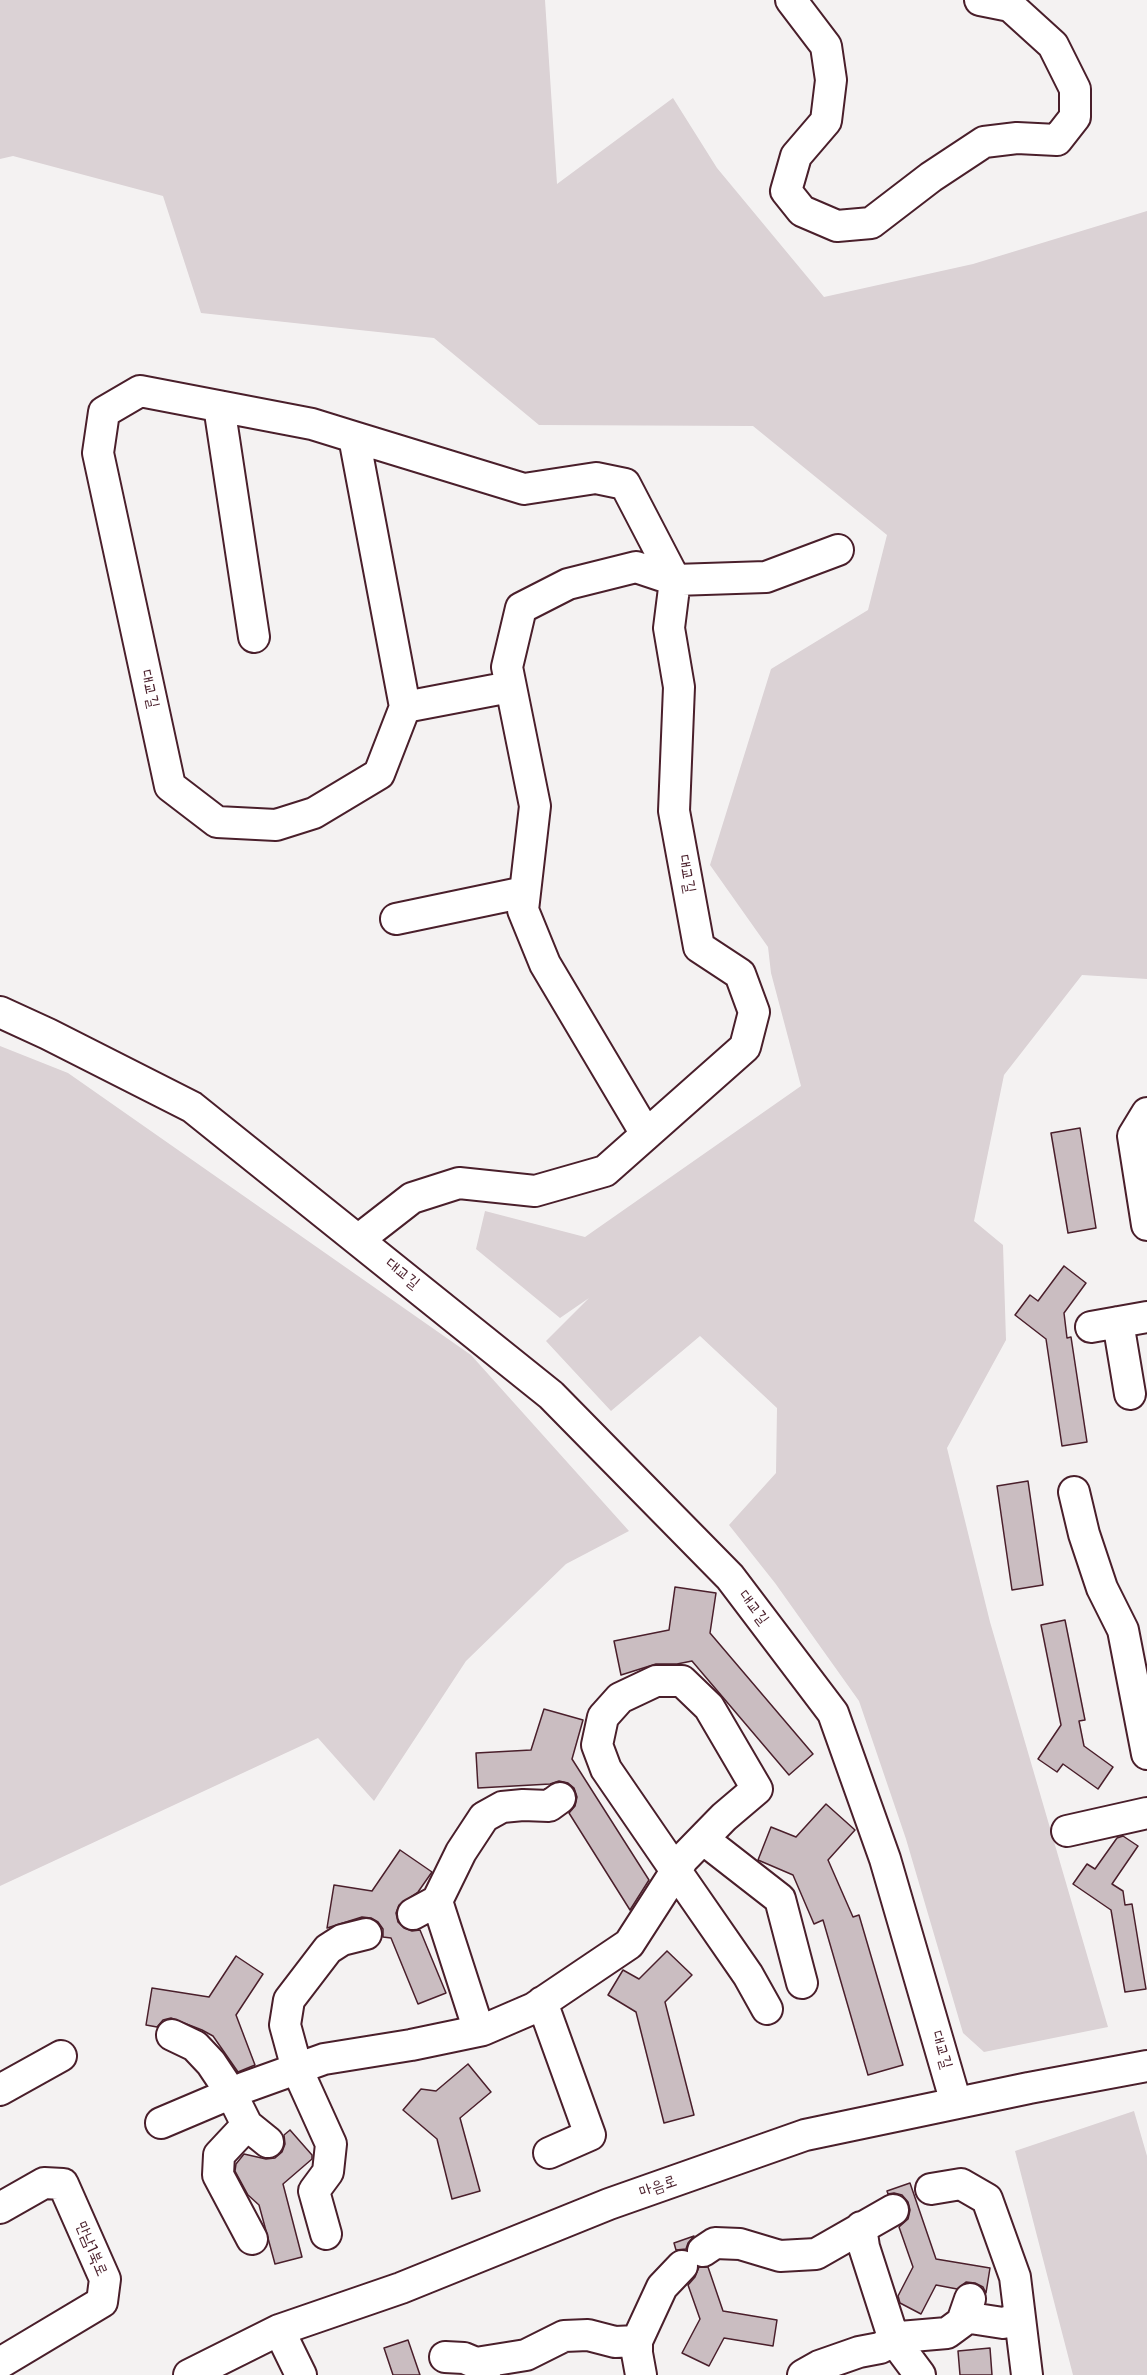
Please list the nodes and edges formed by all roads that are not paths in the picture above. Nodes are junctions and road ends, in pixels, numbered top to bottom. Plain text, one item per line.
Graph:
1 (791, 0) edge
2 (980, 0) edge
3 (219, 406) junction
4 (354, 437) junction
5 (838, 550) dead end
6 (675, 580) junction
7 (254, 637) dead end
8 (510, 687) junction
9 (405, 707) junction
10 (525, 892) junction
11 (396, 919) dead end
12 (0, 1012) edge
13 (1147, 1113) edge
14 (646, 1134) junction
15 (1147, 1225) edge
16 (358, 1239) junction
17 (1119, 1322) edge
18 (1130, 1394) dead end
19 (1074, 1492) dead end
20 (1147, 1754) edge
21 (560, 1798) dead end
22 (1147, 1813) edge
23 (1067, 1831) dead end
24 (703, 1839) junction
25 (676, 1870) junction
26 (366, 1934) dead end
27 (802, 1983) dead end
28 (543, 2002) junction
29 (767, 2009) dead end
30 (479, 2031) junction
31 (172, 2035) dead end
32 (61, 2056) dead end
33 (1147, 2067) edge
34 (297, 2068) junction
35 (0, 2090) edge
36 (231, 2093) junction
37 (956, 2103) junction
38 (161, 2123) dead end
39 (549, 2153) dead end
40 (932, 2189) dead end
41 (0, 2208) edge
42 (893, 2210) dead end
43 (861, 2227) junction
44 (326, 2234) dead end
45 (252, 2239) dead end
46 (1019, 2318) junction
47 (279, 2330) junction
48 (894, 2340) junction
49 (637, 2341) junction
50 (445, 2357) dead end
51 (0, 2363) edge
52 (481, 2369) edge
53 (189, 2375) edge
54 (301, 2375) edge
55 (641, 2375) edge
56 (803, 2375) edge
57 (920, 2375) edge
58 (1028, 2375) edge

1 - 2 street
3 - 4 street, 대교길
3 - 7 street
3 - 9 street, 대교길
4 - 6 street, 대교길
4 - 9 street
5 - 6 street
6 - 8 street
6 - 14 street, 대교길
8 - 9 street
8 - 10 street
10 - 11 street
10 - 14 street
12 - 16 street, 대교길
13 - 15 street
14 - 16 street, 대교길
16 - 37 street, 대교길
17 - 18 street
19 - 20 street
21 - 30 street
22 - 23 street
24 - 25 street
24 - 25 street
24 - 27 street
25 - 28 street
25 - 29 street
26 - 34 street
28 - 30 street
28 - 39 street
30 - 34 street
31 - 36 street
32 - 35 street
33 - 37 street, 마음로
34 - 36 street
34 - 44 street
36 - 38 street
36 - 45 street
37 - 47 street, 마음로
40 - 46 street
41 - 51 street, 만남1북로
42 - 43 street
43 - 48 street
43 - 49 street
46 - 48 street
46 - 58 street
47 - 53 street, 마음로
47 - 54 street
48 - 56 street
48 - 57 street
49 - 52 street
49 - 55 street
50 - 52 street

